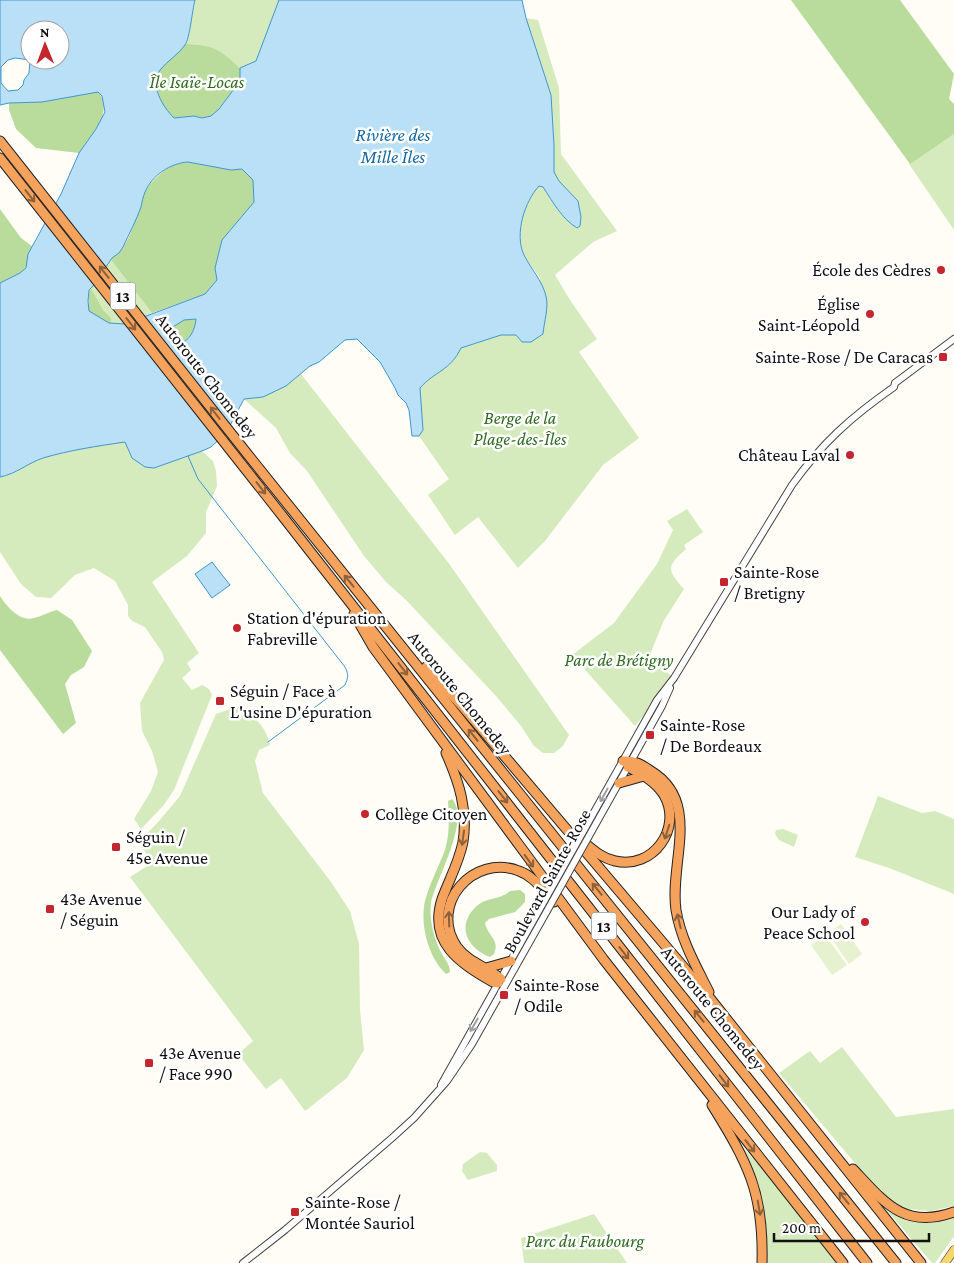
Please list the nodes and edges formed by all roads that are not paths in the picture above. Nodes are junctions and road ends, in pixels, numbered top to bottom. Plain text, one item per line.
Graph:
1 (0, 141) edge
2 (0, 158) edge
3 (954, 339) edge
4 (340, 589) junction
5 (380, 619) junction
6 (438, 737) junction
7 (628, 762) junction
8 (644, 776) junction
9 (619, 783) junction
10 (561, 823) junction
11 (577, 925) junction
12 (510, 961) junction
13 (486, 968) junction
14 (502, 982) junction
15 (717, 1008) junction
16 (688, 1067) junction
17 (810, 1123) junction
18 (954, 1212) edge
19 (954, 1250) edge
20 (243, 1263) edge
21 (762, 1263) edge
22 (843, 1263) edge
23 (867, 1263) edge
24 (896, 1263) edge
25 (921, 1263) edge
26 (945, 1263) edge

5 -> 1 highway, Autoroute Chomedey / 13
2 -> 4 highway, Autoroute Chomedey / 13
3 - 7 street, Boulevard Sainte-Rose
4 - 6 highway
4 -> 23 highway, Autoroute Chomedey / 13
5 - 10 highway
24 -> 5 highway, Autoroute Chomedey / 13
6 -> 11 highway
6 -> 14 highway
7 - 8 highway
7 - 9 street, Boulevard Sainte-Rose
7 -> 12 street, Boulevard Sainte-Rose, bridge
15 -> 7 highway
8 - 9 highway
8 -> 10 highway
9 - 14 street, Boulevard Sainte-Rose, bridge
10 - 15 highway
13 -> 11 highway
11 - 16 highway
12 - 13 highway
12 - 14 street, Boulevard Sainte-Rose
13 - 14 highway
14 - 20 street, Boulevard Sainte-Rose
15 - 17 highway
16 -> 21 highway
16 -> 22 highway
17 - 18 highway
17 - 25 highway
19 - 26 main road

